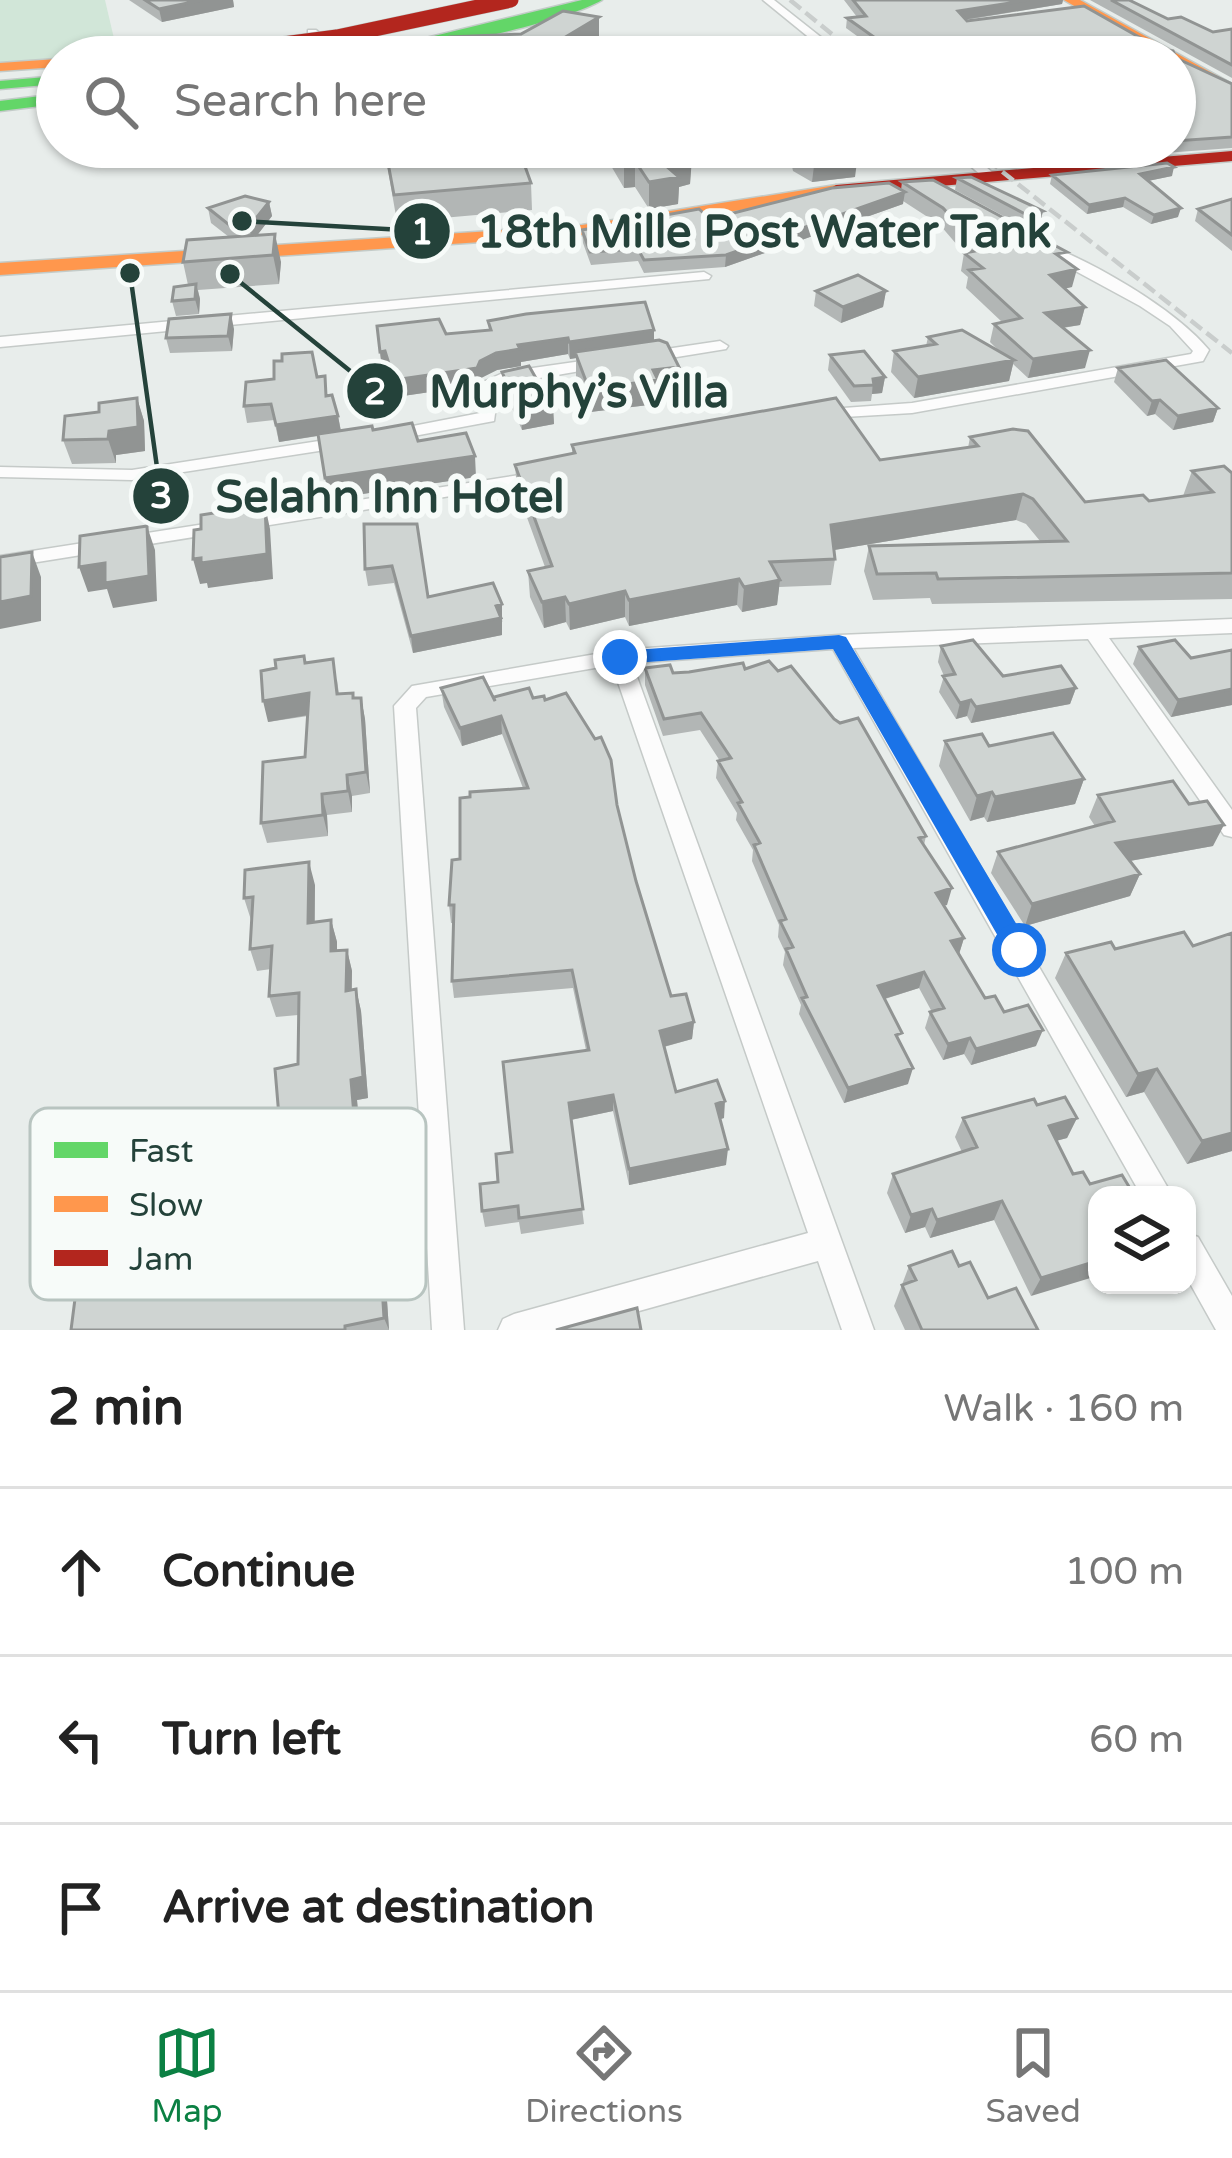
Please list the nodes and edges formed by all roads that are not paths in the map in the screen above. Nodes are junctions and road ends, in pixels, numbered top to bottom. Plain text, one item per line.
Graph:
1 (471, 0) edge
2 (512, 0) edge
3 (542, 0) edge
4 (596, 0) edge
5 (768, 0) edge
6 (1075, 6) edge
7 (312, 32) junction
8 (286, 36) edge
9 (317, 36) edge
10 (346, 36) edge
11 (384, 36) edge
12 (455, 36) edge
13 (813, 36) edge
14 (1131, 36) edge
15 (0, 67) edge
16 (36, 70) edge
17 (1196, 71) edge
18 (36, 81) edge
19 (1232, 90) edge
20 (2, 96) edge
21 (36, 98) edge
22 (1232, 155) edge
23 (1196, 158) edge
24 (980, 168) edge
25 (1097, 168) edge
26 (993, 178) junction
27 (923, 182) junction
28 (962, 203) edge
29 (1021, 235) edge
30 (0, 268) edge
31 (704, 276) dead end
32 (0, 342) edge
33 (720, 346) dead end
34 (634, 358) edge
35 (612, 362) edge
36 (806, 417) edge
37 (550, 459) edge
38 (0, 472) edge
39 (0, 562) edge
40 (1232, 626) edge
41 (1093, 630) junction
42 (839, 642) junction
43 (620, 657) junction
44 (1232, 828) edge
45 (1152, 1186) edge
46 (827, 1243) junction
47 (1196, 1264) edge
48 (1232, 1328) edge
49 (448, 1330) edge
50 (514, 1330) edge
51 (858, 1330) edge

1 - 7 main road
2 - 10 main road, bridge
3 - 11 main road, bridge
4 - 12 main road
5 - 13 street
6 - 14 main road
7 - 8 main road
7 - 9 street
15 - 16 main road
17 - 19 main road
18 - 20 main road
20 - 21 main road
22 - 23 main road
24 - 26 street
25 - 26 main road
26 - 27 main road
27 - 28 street
27 - 30 main road
29 - 36 street
31 - 32 street
33 - 34 street
35 - 38 street
37 - 39 street
40 - 41 street
41 - 42 street
41 - 44 street
42 - 43 street
42 - 45 street
43 - 46 street
43 - 49 street
46 - 50 street
46 - 51 street
47 - 48 street

